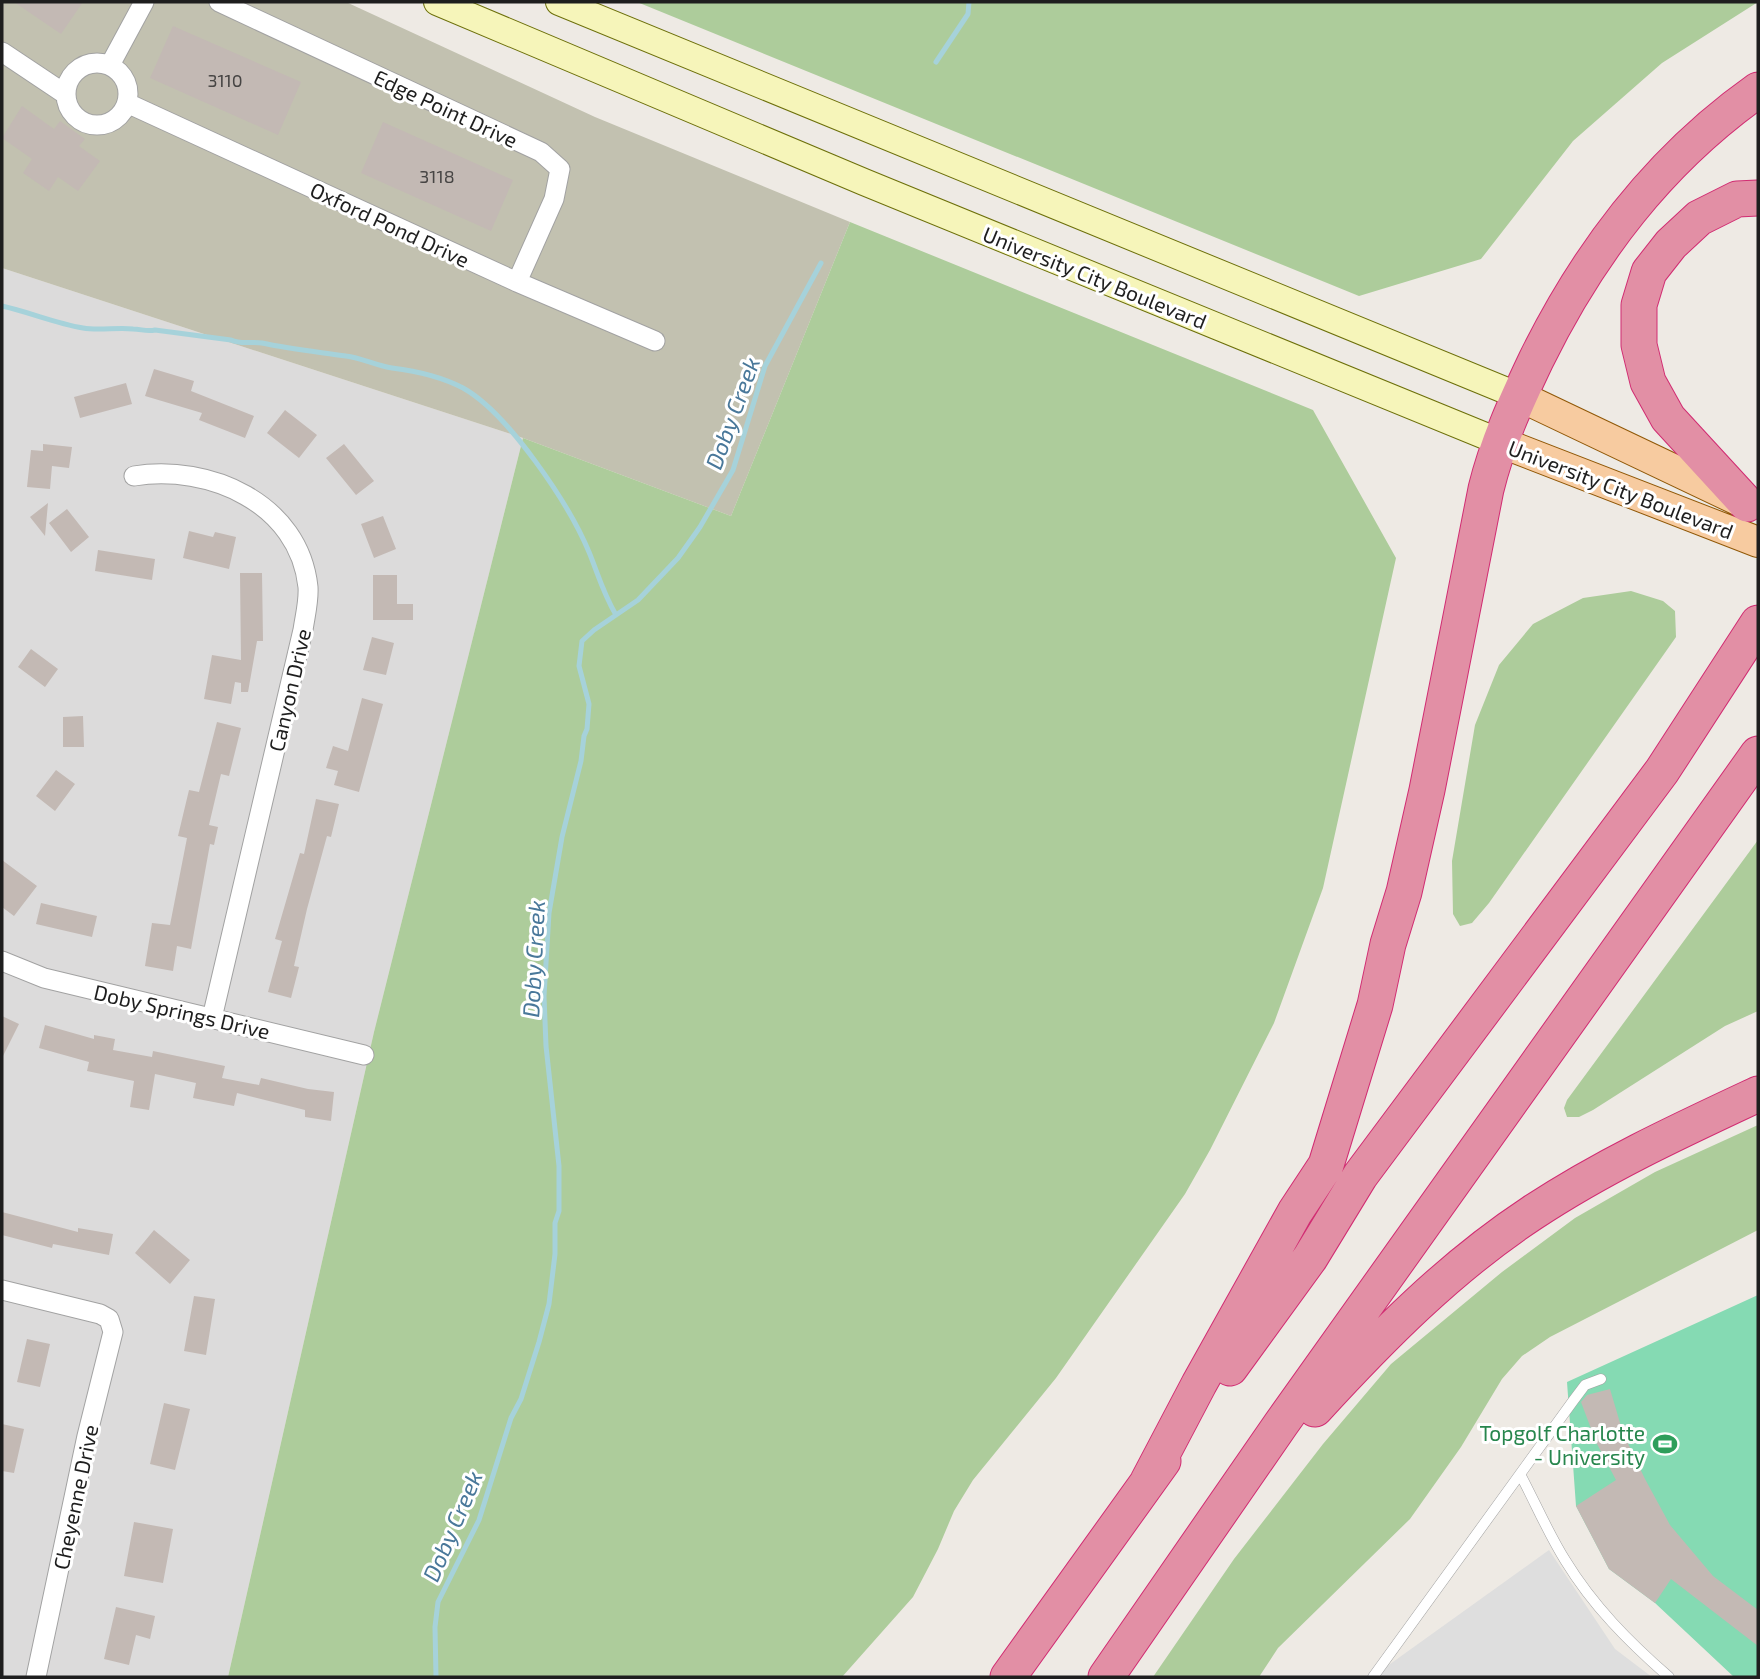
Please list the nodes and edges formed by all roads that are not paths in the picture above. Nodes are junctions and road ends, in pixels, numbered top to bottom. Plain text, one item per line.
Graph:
1 (144, 2) edge
2 (219, 2) edge
3 (437, 2) edge
4 (559, 2) edge
5 (2, 52) edge
6 (110, 65) junction
7 (1758, 90) edge
8 (65, 94) junction
9 (127, 103) junction
10 (1758, 198) edge
11 (517, 282) junction
12 (655, 341) dead end
13 (1519, 396) junction
14 (1500, 442) junction
15 (134, 476) dead end
16 (1753, 523) edge
17 (1758, 623) edge
18 (1758, 754) edge
19 (2, 961) edge
20 (212, 1018) junction
21 (364, 1055) dead end
22 (1758, 1094) edge
23 (2, 1290) edge
24 (1601, 1379) dead end
25 (1520, 1474) junction
26 (1148, 1481) junction
27 (1220, 1512) junction
28 (36, 1677) edge
29 (1008, 1677) edge
30 (1106, 1677) edge
31 (1373, 1677) edge
32 (1669, 1677) edge

1 - 6 street
2 - 11 street, Edge Point Drive
3 - 14 main road, University City Boulevard
4 - 13 main road, University City Boulevard
5 - 8 street
6 - 8 street
6 - 9 street
7 - 13 highway
8 - 9 street
9 - 11 street, Oxford Pond Drive
10 - 16 highway
11 - 12 street, Oxford Pond Drive
13 - 14 highway
13 - 16 main road, University City Boulevard
14 - 16 main road, University City Boulevard
14 - 26 highway
15 - 20 street, Canyon Drive
17 - 26 highway
18 - 27 highway
19 - 20 street, Doby Springs Drive
20 - 21 street, Doby Springs Drive
22 - 27 highway
23 - 28 street, Cheyenne Drive
24 - 25 lane
25 - 31 lane
25 - 32 lane
26 - 29 highway
27 - 30 highway

